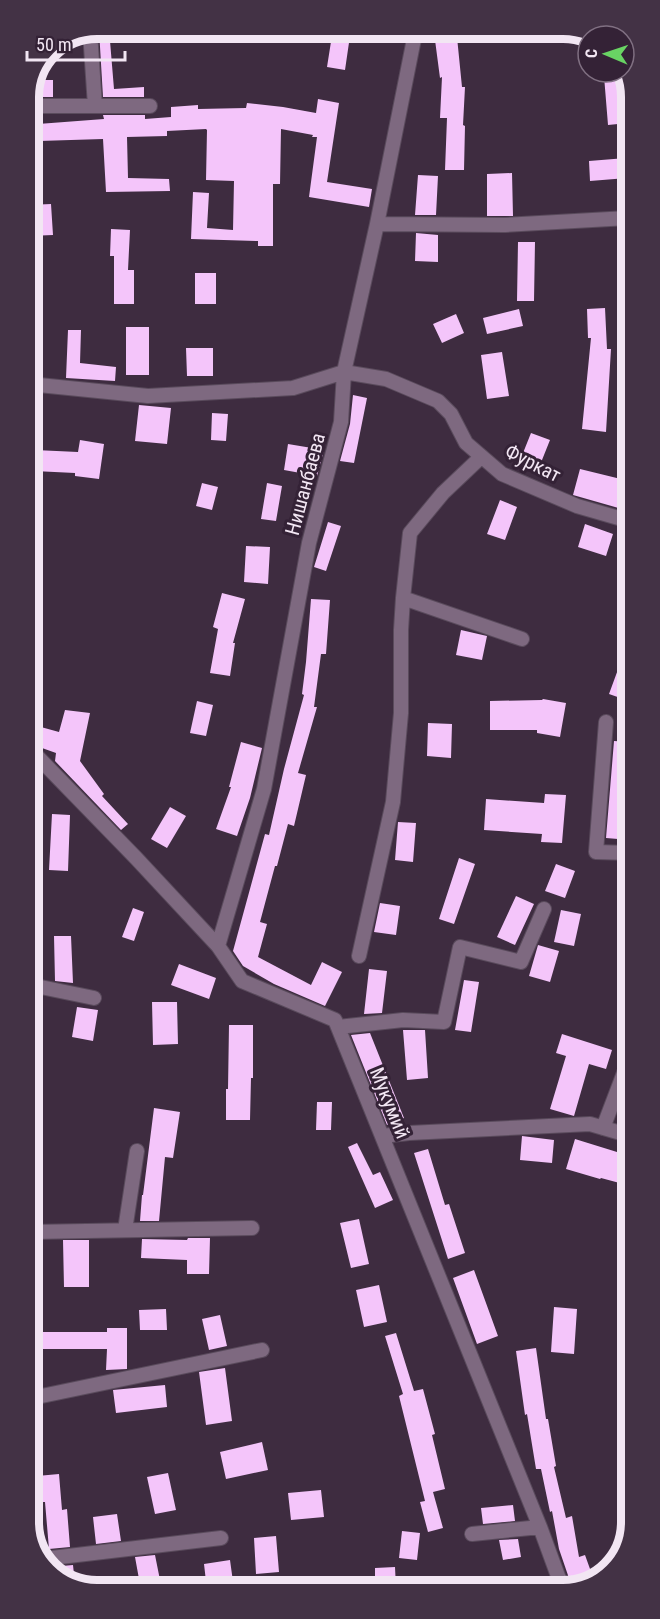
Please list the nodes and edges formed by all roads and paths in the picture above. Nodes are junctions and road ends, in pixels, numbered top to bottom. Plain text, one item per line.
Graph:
1 (90, 39) edge
2 (414, 39) edge
3 (39, 106) edge
4 (95, 106) junction
5 (150, 106) dead end
6 (621, 218) edge
7 (377, 225) junction
8 (344, 372) junction
9 (39, 385) edge
10 (481, 457) junction
11 (621, 519) edge
12 (403, 597) junction
13 (522, 639) dead end
14 (606, 722) dead end
15 (39, 757) edge
16 (621, 853) edge
17 (544, 909) dead end
18 (218, 946) junction
19 (359, 956) dead end
20 (39, 987) edge
21 (94, 998) dead end
22 (338, 1027) junction
23 (621, 1081) edge
24 (603, 1128) junction
25 (621, 1133) edge
26 (382, 1136) junction
27 (137, 1151) dead end
28 (252, 1228) dead end
29 (125, 1230) junction
30 (39, 1232) edge
31 (262, 1350) dead end
32 (39, 1397) edge
33 (540, 1527) junction
34 (472, 1534) dead end
35 (221, 1538) dead end
36 (52, 1558) edge
37 (559, 1580) edge

1 - 4 street
2 - 7 street, Нишанбаева
3 - 4 street
4 - 5 street
6 - 7 street
7 - 8 street, Нишанбаева
8 - 9 street
8 - 10 street, Фуркат
8 - 18 street, Нишанбаева
10 - 11 street, Фуркат
10 - 12 street
12 - 13 street
12 - 19 street
14 - 16 street
15 - 18 street
17 - 22 street
18 - 22 street
20 - 21 street
22 - 26 street, Мукумий
23 - 24 street
24 - 25 street
24 - 26 street
26 - 33 street, Мукумий
27 - 29 street
28 - 29 street
29 - 30 street
31 - 32 street
33 - 34 street
33 - 37 street, Мукумий
35 - 36 street

